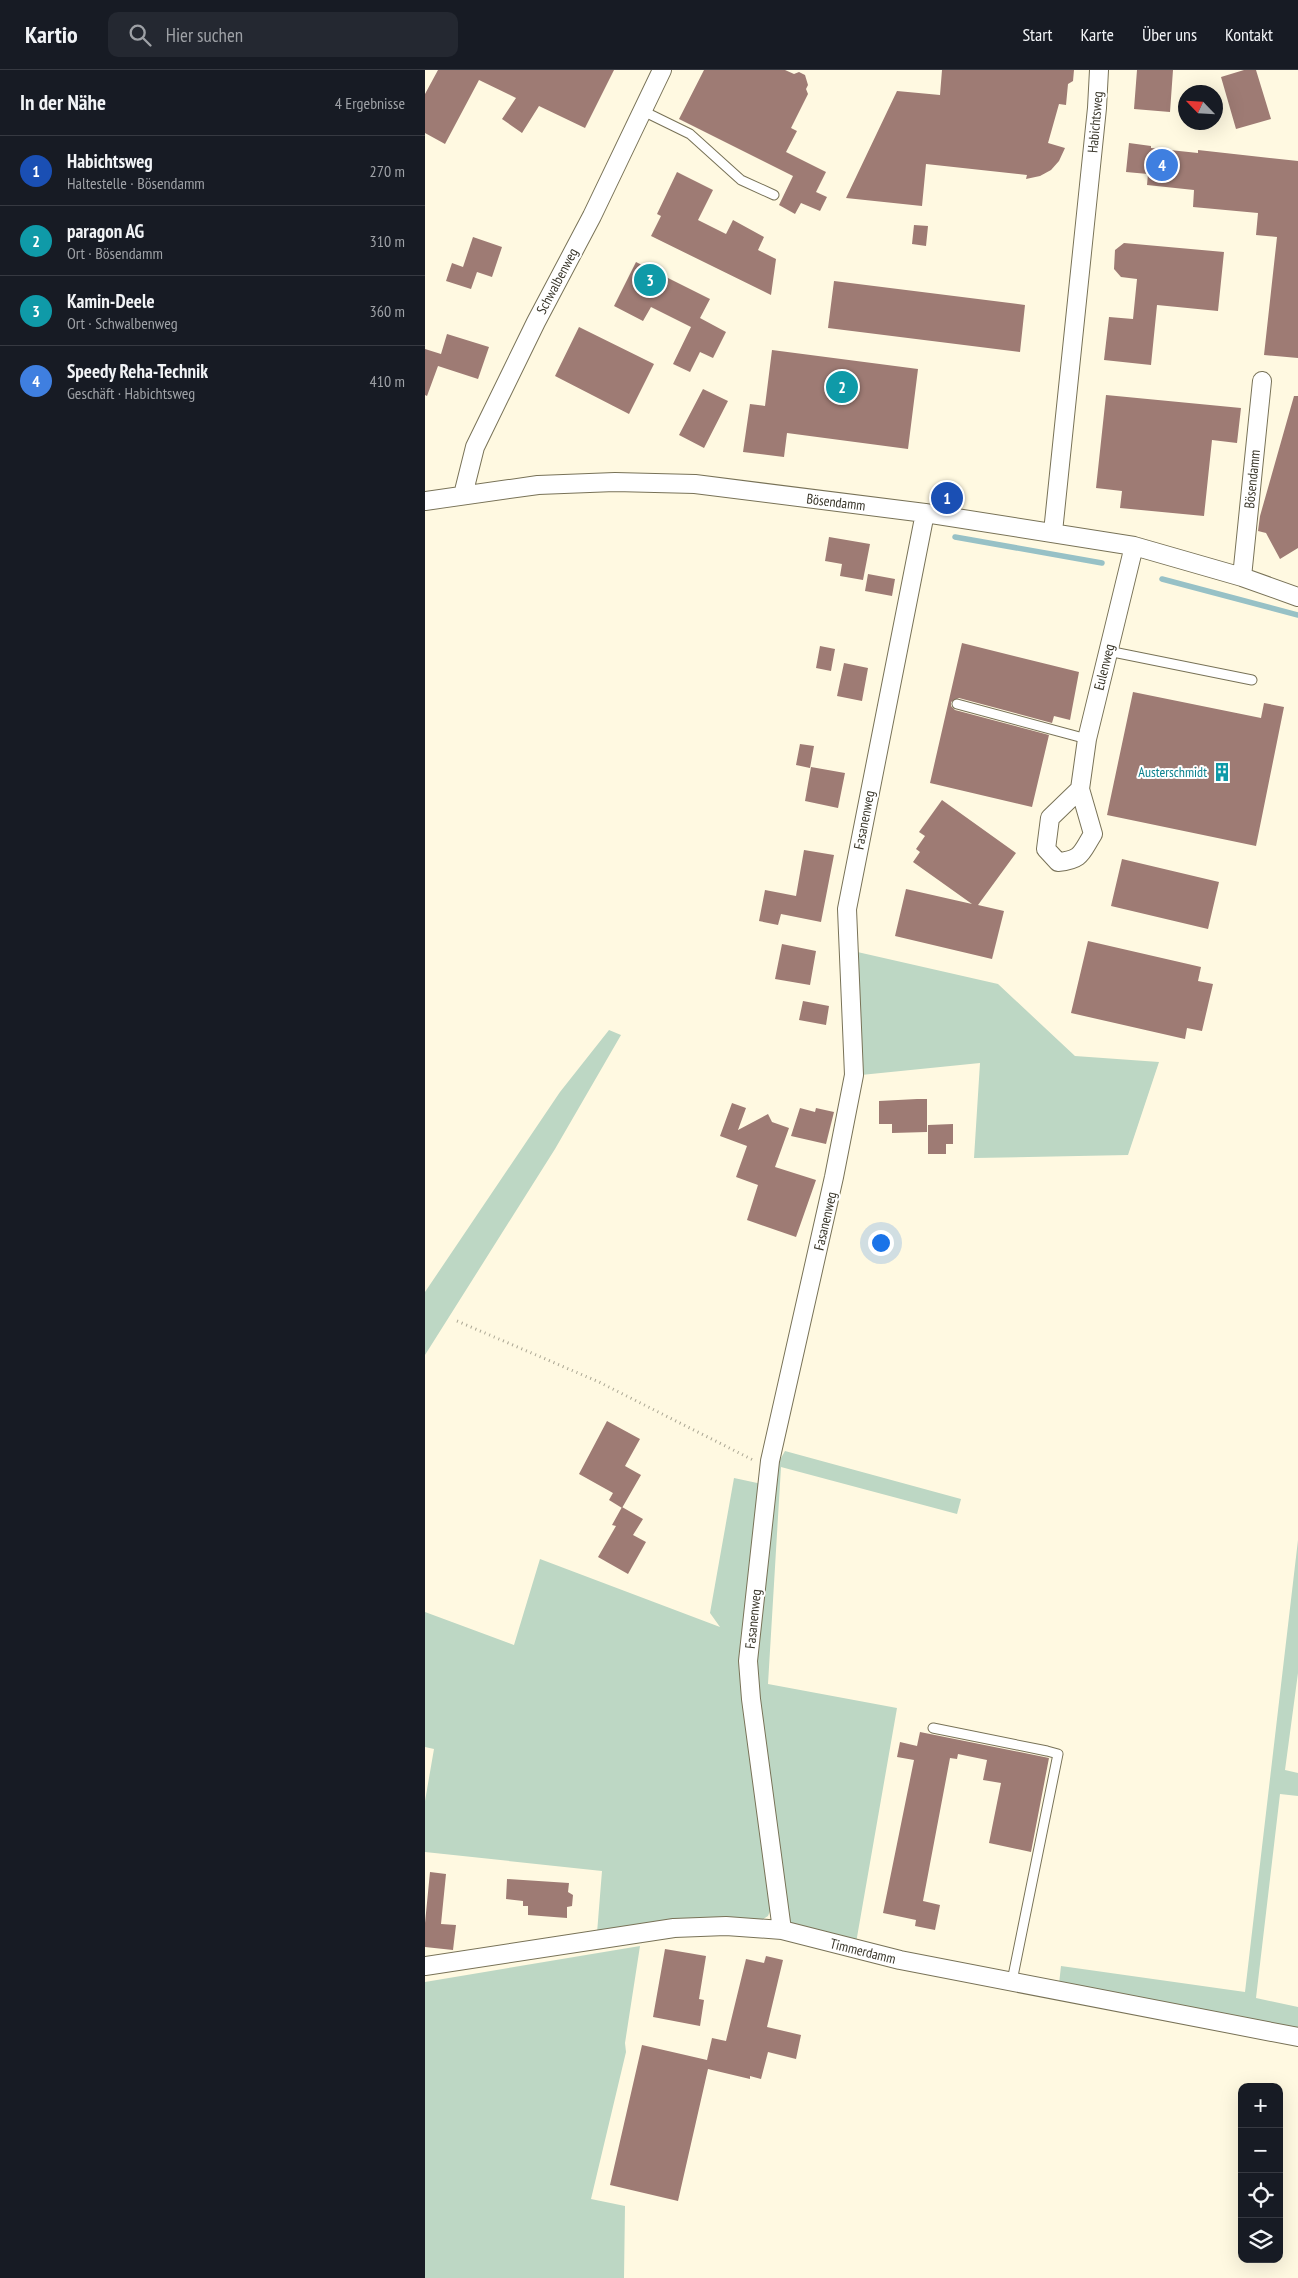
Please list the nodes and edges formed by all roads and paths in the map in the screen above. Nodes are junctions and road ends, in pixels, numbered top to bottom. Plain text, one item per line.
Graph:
1 (662, 70) edge
2 (1099, 70) edge
3 (643, 111) junction
4 (774, 195) dead end
5 (1262, 382) dead end
6 (463, 495) junction
7 (425, 501) edge
8 (925, 513) junction
9 (1053, 532) junction
10 (1134, 546) junction
11 (1242, 578) junction
12 (1298, 598) edge
13 (1108, 650) junction
14 (1252, 680) dead end
15 (957, 704) dead end
16 (1087, 739) junction
17 (1079, 789) dead end
18 (457, 1321) dead end
19 (770, 1466) junction
20 (933, 1728) dead end
21 (782, 1930) junction
22 (425, 1966) edge
23 (1012, 1982) junction
24 (1298, 2037) edge

1 - 3 street, Schwalbenweg
2 - 9 street, Habichtsweg
3 - 4 lane
3 - 6 street, Schwalbenweg
5 - 11 street, Bösendamm
6 - 7 street, Bösendamm
6 - 8 street, Bösendamm
8 - 9 street, Bösendamm
8 - 19 street, Fasanenweg
9 - 10 street, Bösendamm
10 - 11 street, Bösendamm
10 - 13 street, Eulenweg
11 - 12 street, Bösendamm
13 - 14 lane
13 - 16 street, Eulenweg
15 - 16 lane
16 - 17 street, Eulenweg
18 - 19 path
19 - 21 street, Fasanenweg
20 - 23 lane
21 - 22 street, Timmerdamm
21 - 23 street, Timmerdamm
23 - 24 street, Timmerdamm

